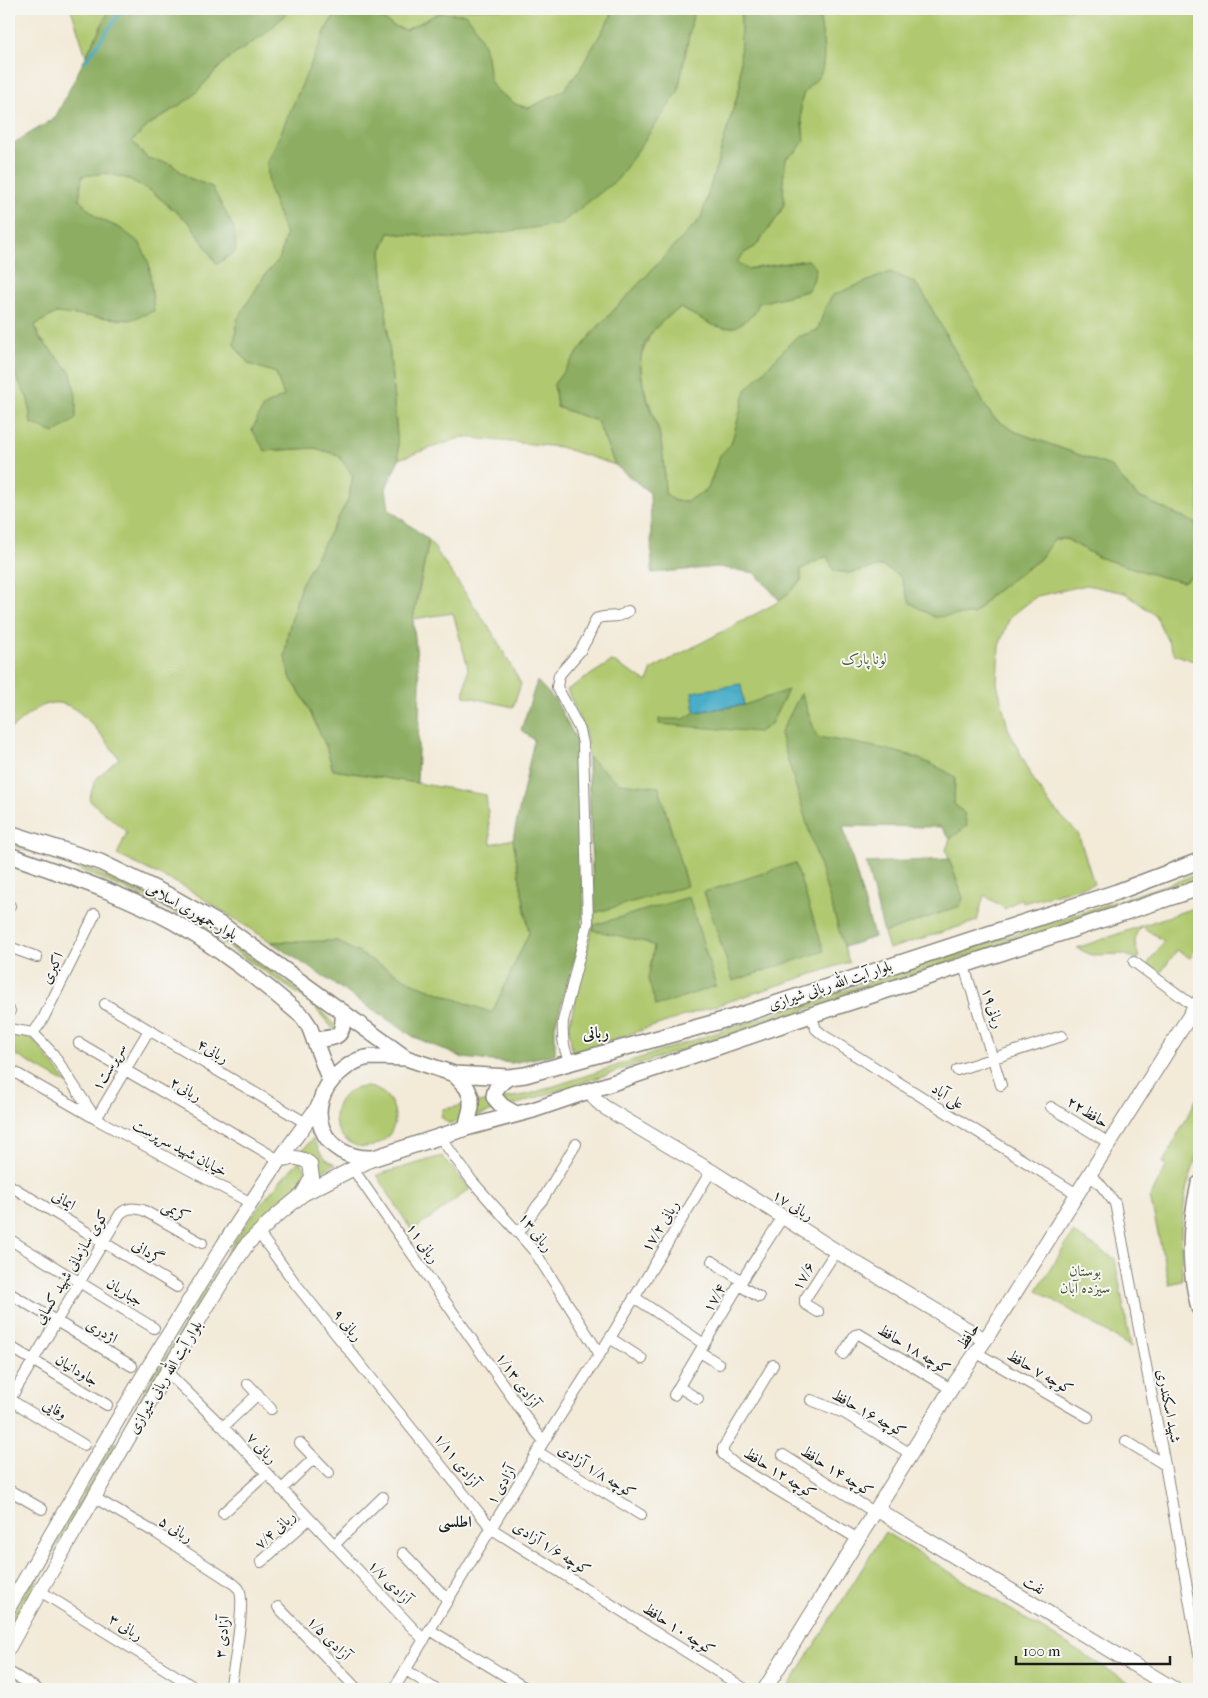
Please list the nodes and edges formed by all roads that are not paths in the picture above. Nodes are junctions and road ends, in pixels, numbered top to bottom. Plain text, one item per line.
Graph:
1 (628, 611) dead end
2 (9, 833) edge
3 (9, 855) edge
4 (1199, 861) edge
5 (1199, 888) edge
6 (95, 914) dead end
7 (9, 947) edge
8 (37, 957) dead end
9 (1134, 962) dead end
10 (964, 966) junction
11 (105, 1004) dead end
12 (1197, 1004) edge
13 (342, 1012) junction
14 (811, 1016) junction
15 (9, 1029) edge
16 (149, 1030) junction
17 (33, 1033) junction
18 (1062, 1036) dead end
19 (314, 1040) junction
20 (79, 1043) dead end
21 (406, 1058) junction
22 (993, 1058) junction
23 (571, 1063) junction
24 (9, 1069) edge
25 (124, 1070) junction
26 (957, 1070) dead end
27 (454, 1074) junction
28 (509, 1077) junction
29 (330, 1081) junction
30 (1001, 1085) dead end
31 (590, 1091) junction
32 (319, 1105) junction
33 (1050, 1107) dead end
34 (516, 1114) junction
35 (96, 1119) junction
36 (306, 1123) junction
37 (466, 1128) junction
38 (440, 1136) junction
39 (1109, 1143) junction
40 (576, 1144) dead end
41 (374, 1158) junction
42 (279, 1160) junction
43 (353, 1169) junction
44 (711, 1171) junction
45 (1089, 1175) junction
46 (1199, 1184) edge
47 (9, 1185) edge
48 (303, 1194) junction
49 (1077, 1194) junction
50 (251, 1203) junction
51 (134, 1208) joint
52 (782, 1218) junction
53 (258, 1232) junction
54 (519, 1233) junction
55 (9, 1239) edge
56 (104, 1242) junction
57 (202, 1243) dead end
58 (836, 1251) junction
59 (712, 1261) dead end
60 (80, 1281) junction
61 (740, 1283) junction
62 (177, 1287) dead end
63 (9, 1292) edge
64 (634, 1296) junction
65 (759, 1297) dead end
66 (1199, 1308) edge
67 (818, 1312) dead end
68 (57, 1321) junction
69 (154, 1328) dead end
70 (468, 1335) joint
71 (610, 1338) junction
72 (985, 1340) junction
73 (9, 1346) edge
74 (702, 1348) junction
75 (977, 1353) junction
76 (599, 1354) junction
77 (844, 1354) dead end
78 (642, 1359) dead end
79 (33, 1360) junction
80 (719, 1364) dead end
81 (773, 1365) dead end
82 (132, 1366) dead end
83 (167, 1372) junction
84 (248, 1384) dead end
85 (951, 1389) junction
86 (258, 1394) junction
87 (9, 1399) edge
88 (698, 1399) dead end
89 (811, 1400) dead end
90 (106, 1405) dead end
91 (271, 1409) dead end
92 (1088, 1417) dead end
93 (113, 1427) junction
94 (223, 1427) junction
95 (418, 1434) joint
96 (129, 1437) junction
97 (544, 1441) junction
98 (1126, 1441) dead end
99 (300, 1443) dead end
100 (84, 1445) dead end
101 (538, 1452) junction
102 (911, 1454) junction
103 (783, 1455) dead end
104 (314, 1458) junction
105 (1165, 1464) junction
106 (328, 1472) dead end
107 (266, 1474) junction
108 (9, 1490) edge
109 (281, 1490) junction
110 (383, 1497) dead end
111 (95, 1498) junction
112 (42, 1509) dead end
113 (875, 1511) junction
114 (223, 1513) dead end
115 (640, 1516) dead end
116 (309, 1519) junction
117 (492, 1529) junction
118 (858, 1539) junction
119 (334, 1545) junction
120 (403, 1553) dead end
121 (261, 1562) dead end
122 (238, 1588) joint
123 (40, 1591) junction
124 (596, 1593) joint
125 (448, 1600) junction
126 (9, 1607) edge
127 (278, 1607) dead end
128 (430, 1630) junction
129 (424, 1640) junction
130 (1198, 1642) edge
131 (9, 1647) edge
132 (1199, 1654) edge
133 (406, 1670) junction
134 (9, 1672) edge
135 (524, 1687) dead end
136 (37, 1689) edge
137 (197, 1689) edge
138 (230, 1689) edge
139 (357, 1689) edge
140 (394, 1689) edge
141 (435, 1689) edge
142 (745, 1689) edge
143 (765, 1689) edge
144 (1174, 1689) edge

1 - 23 street
2 - 13 main road, بلوار جمهوری اسلامی
3 - 19 main road, بلوار جمهوری اسلامی
4 - 23 main road, بلوار آیت الله ربانی شیرازی
5 - 10 main road, بلوار آیت الله ربانی شیرازی
6 - 17 street, اکبری
7 - 8 street
9 - 12 street
10 - 14 main road, بلوار آیت الله ربانی شیرازی
10 - 22 street, ربانی۱۹
11 - 16 street, ربانی۴
12 - 39 main road, حافظ
13 - 19 main road
13 - 21 main road, بلوار جمهوری اسلامی
14 - 31 main road, بلوار آیت الله ربانی شیرازی
14 - 49 street, علی آباد
15 - 17 street
16 - 25 street, سرپرست۱
16 - 36 street, ربانی۴
17 - 35 street, خیابان شهید سرپرست
18 - 22 street
19 - 29 main road, بلوار جمهوری اسلامی
20 - 25 street, ربانی۲
21 - 27 main road
21 - 29 main road
22 - 26 street
22 - 30 street, ربانی۱۹
23 - 28 main road, بلوار آیت الله ربانی شیرازی
24 - 35 street, خیابان شهید سرپرست
25 - 35 street, سرپرست۱
25 - 42 street, ربانی۲
27 - 28 main road, بلوار آیت الله ربانی شیرازی
27 - 37 main road
28 - 34 main road
29 - 32 main road
31 - 34 main road, بلوار آیت الله ربانی شیرازی
31 - 44 main road, ربانی ۱۷
32 - 36 main road, بلوار آیت الله ربانی شیرازی
32 - 41 main road
33 - 39 street, حافظ۲۲
34 - 37 main road, بلوار آیت الله ربانی شیرازی
35 - 50 street, خیابان شهید سرپرست
36 - 42 main road, بلوار آیت الله ربانی شیرازی
37 - 38 main road
38 - 41 main road
38 - 54 street, ربانی ۱۳
39 - 45 main road, حافظ
40 - 54 street
41 - 43 main road, بلوار آیت الله ربانی شیرازی
42 - 48 main road
42 - 50 main road, بلوار آیت الله ربانی شیرازی
43 - 48 main road, بلوار آیت الله ربانی شیرازی
43 - 70 street, ربانی ۱۱
44 - 52 main road, ربانی ۱۷
44 - 64 street, ربانی ۱۷/۲
45 - 49 main road, حافظ
45 - 105 street, شهید اسکندری
46 - 66 main road
47 - 56 street, ایمانی
48 - 53 main road, بلوار آیت الله ربانی شیرازی
49 - 72 main road, حافظ
50 - 93 main road, بلوار آیت الله ربانی شیرازی
51 - 56 street, کوی سازمانی شهید کسایی
51 - 57 street, کریمی
52 - 58 main road, ربانی ۱۷
52 - 61 street, ۱۷/۴
53 - 83 main road, بلوار آیت الله ربانی شیرازی
53 - 95 street, ربانی ۹
54 - 76 street, ربانی ۱۳
55 - 60 street, جباریان
56 - 60 street, کوی سازمانی شهید کسایی
56 - 62 street, گردانی
58 - 67 street, ۱۷/۶
58 - 72 main road, ربانی ۱۷
59 - 61 street
60 - 68 street, کوی سازمانی شهید کسایی
60 - 69 street, جباریان
61 - 65 street
61 - 74 street, ۱۷/۴
63 - 68 street, اژدری
64 - 71 street, آزادی ۱
64 - 74 street
68 - 79 street, کوی سازمانی شهید کسایی
68 - 82 street, اژدری
70 - 97 street, آزادی ۱/۱۳
71 - 76 street, آزادی ۱
71 - 78 street
72 - 75 main road, حافظ
73 - 79 street, جاودانیان
74 - 80 street
74 - 88 street, ۱۷/۴
75 - 85 main road, حافظ
75 - 92 street, کوچه ۷ حافظ
76 - 97 street, آزادی ۱
77 - 85 street, کوچه ۱۸ حافظ
79 - 87 street, کوی سازمانی شهید کسایی
79 - 90 street, جاودانیان
81 - 118 street, کوچه ۱۲ حافظ
83 - 94 street, ربانی ۷
83 - 96 main road, بلوار آیت الله ربانی شیرازی
84 - 86 street
85 - 102 main road, حافظ
86 - 91 street
86 - 94 street
87 - 100 street, وفایی
89 - 102 street, کوچه ۱۶ حافظ
93 - 96 main road
93 - 126 main road, بلوار آیت الله ربانی شیرازی
94 - 107 street, ربانی ۷
95 - 117 street, آزادی ۱/۱۱
96 - 111 main road, بلوار آیت الله ربانی شیرازی
97 - 101 street, آزادی ۱
98 - 105 street
99 - 104 street
101 - 115 street, کوچه ۱/۸ آزادی
101 - 117 street, آزادی ۱
102 - 113 main road, حافظ
103 - 113 street, کوچه ۱۴ حافظ
104 - 106 street
104 - 109 street
105 - 130 street, شهید اسکندری
107 - 109 street, ربانی ۷
107 - 114 street
108 - 112 street
109 - 116 street, ربانی ۷
110 - 119 street
111 - 122 street, ربانی ۵
111 - 123 main road, بلوار آیت الله ربانی شیرازی
113 - 118 main road, حافظ
113 - 144 main road, نفت
116 - 119 street, ربانی ۷
116 - 121 street, ربانی ۷/۴
117 - 124 street, کوچه ۱/۶ آزادی
117 - 125 street, آزادی ۱
118 - 143 main road, حافظ
119 - 129 street, آزادی ۱/۷
120 - 125 street
122 - 138 street, ۳ آزادی
123 - 131 main road, بلوار آیت الله ربانی شیرازی
123 - 137 street, ربانی ۳
124 - 142 street, کوچه ۱۰ حافظ
125 - 128 street, آزادی ۱
127 - 139 street, آزادی ۱/۵
128 - 129 street, آزادی ۱
128 - 135 street
129 - 133 street, آزادی ۱
130 - 132 street, شهید اسکندری
133 - 140 street, آزادی ۱
133 - 141 street
134 - 136 street

